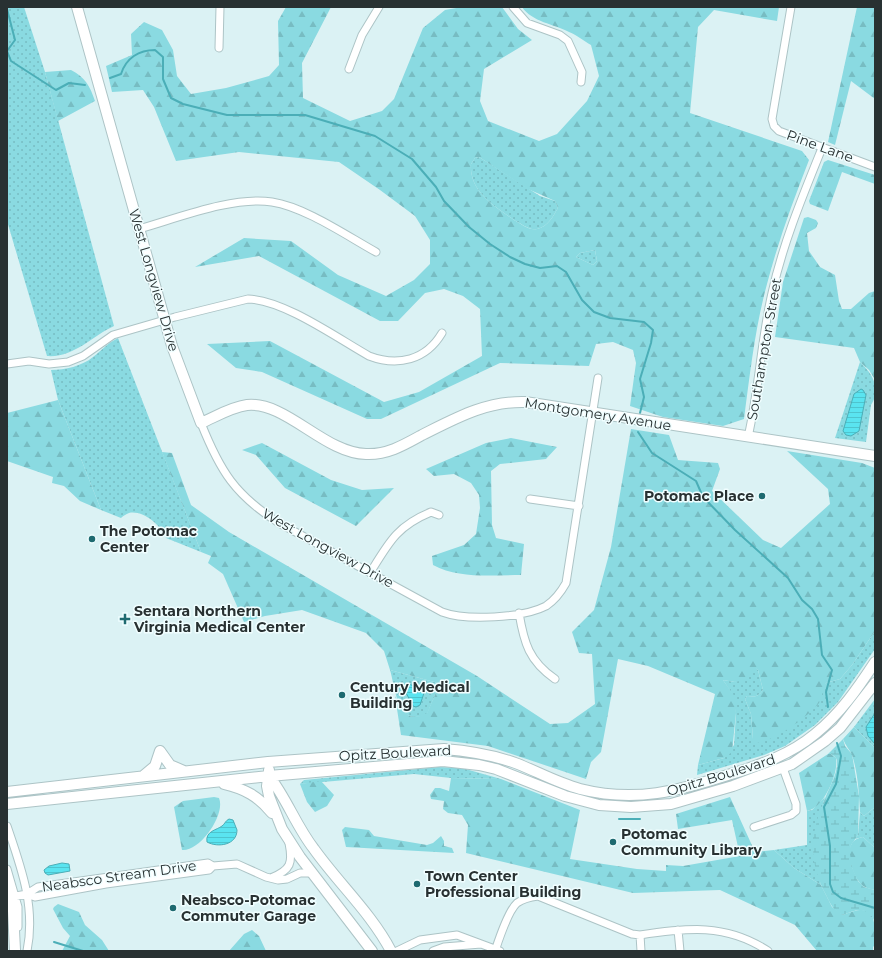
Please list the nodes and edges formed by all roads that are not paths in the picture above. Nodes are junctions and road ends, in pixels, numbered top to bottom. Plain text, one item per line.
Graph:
1 (77, 7) edge
2 (220, 7) edge
3 (379, 7) edge
4 (513, 7) edge
5 (791, 7) edge
6 (219, 48) dead end
7 (349, 69) dead end
8 (581, 82) dead end
9 (822, 148) junction
10 (875, 167) edge
11 (139, 229) junction
12 (376, 252) dead end
13 (165, 320) junction
14 (442, 333) dead end
15 (7, 364) edge
16 (598, 378) dead end
17 (593, 412) junction
18 (201, 423) junction
19 (748, 437) junction
20 (875, 456) edge
21 (530, 499) dead end
22 (579, 506) junction
23 (439, 515) dead end
24 (370, 573) junction
25 (519, 613) junction
26 (874, 666) edge
27 (556, 679) dead end
28 (875, 683) edge
29 (268, 762) junction
30 (783, 768) junction
31 (192, 771) junction
32 (269, 776) junction
33 (140, 778) junction
34 (218, 782) junction
35 (9, 791) edge
36 (7, 804) edge
37 (278, 820) junction
38 (7, 826) edge
39 (754, 827) dead end
40 (288, 838) junction
41 (7, 868) edge
42 (313, 873) junction
43 (271, 878) junction
44 (7, 888) edge
45 (27, 894) junction
46 (16, 896) junction
47 (678, 930) junction
48 (640, 935) junction
49 (481, 944) junction
50 (497, 950) edge
51 (15, 951) edge
52 (27, 951) edge
53 (372, 951) edge
54 (391, 951) edge
55 (397, 951) edge
56 (433, 951) edge
57 (641, 951) edge
58 (680, 951) edge
59 (768, 951) edge

1 - 11 main road, West Longview Drive
2 - 6 street
3 - 7 street
4 - 8 street
5 - 9 street, Pine Lane
9 - 10 street, Pine Lane
9 - 19 street, Southampton Street
11 - 12 street
11 - 13 main road, West Longview Drive
13 - 14 street
13 - 15 street
13 - 18 main road, West Longview Drive
16 - 17 street, West Longview Drive
17 - 18 main road, Montgomery Avenue
17 - 19 main road, Montgomery Avenue
17 - 22 street, West Longview Drive
18 - 24 street, West Longview Drive
19 - 20 main road, Montgomery Avenue
21 - 22 street
22 - 25 street, West Longview Drive
23 - 24 street
24 - 25 street, West Longview Drive
25 - 27 street
26 - 29 main road, Opitz Boulevard
28 - 30 main road, Opitz Boulevard
29 - 31 main road, Opitz Boulevard
29 - 32 main road
30 - 32 main road, Opitz Boulevard
30 - 39 street
31 - 33 main road, Opitz Boulevard
31 - 33 main road
32 - 34 main road, Opitz Boulevard
32 - 37 main road
32 - 54 main road
33 - 35 main road, Opitz Boulevard
34 - 36 main road, Opitz Boulevard
34 - 37 main road
37 - 40 main road
38 - 45 street
40 - 42 main road
40 - 43 street
41 - 46 street
42 - 43 street, Neabsco Stream Drive
42 - 53 main road
43 - 45 street, Neabsco Stream Drive
44 - 51 main road
45 - 46 street, Neabsco Stream Drive
45 - 52 street
46 - 51 street
47 - 48 street
47 - 58 street
47 - 59 street
48 - 50 street
48 - 57 street
49 - 50 street
49 - 55 street
49 - 56 street

